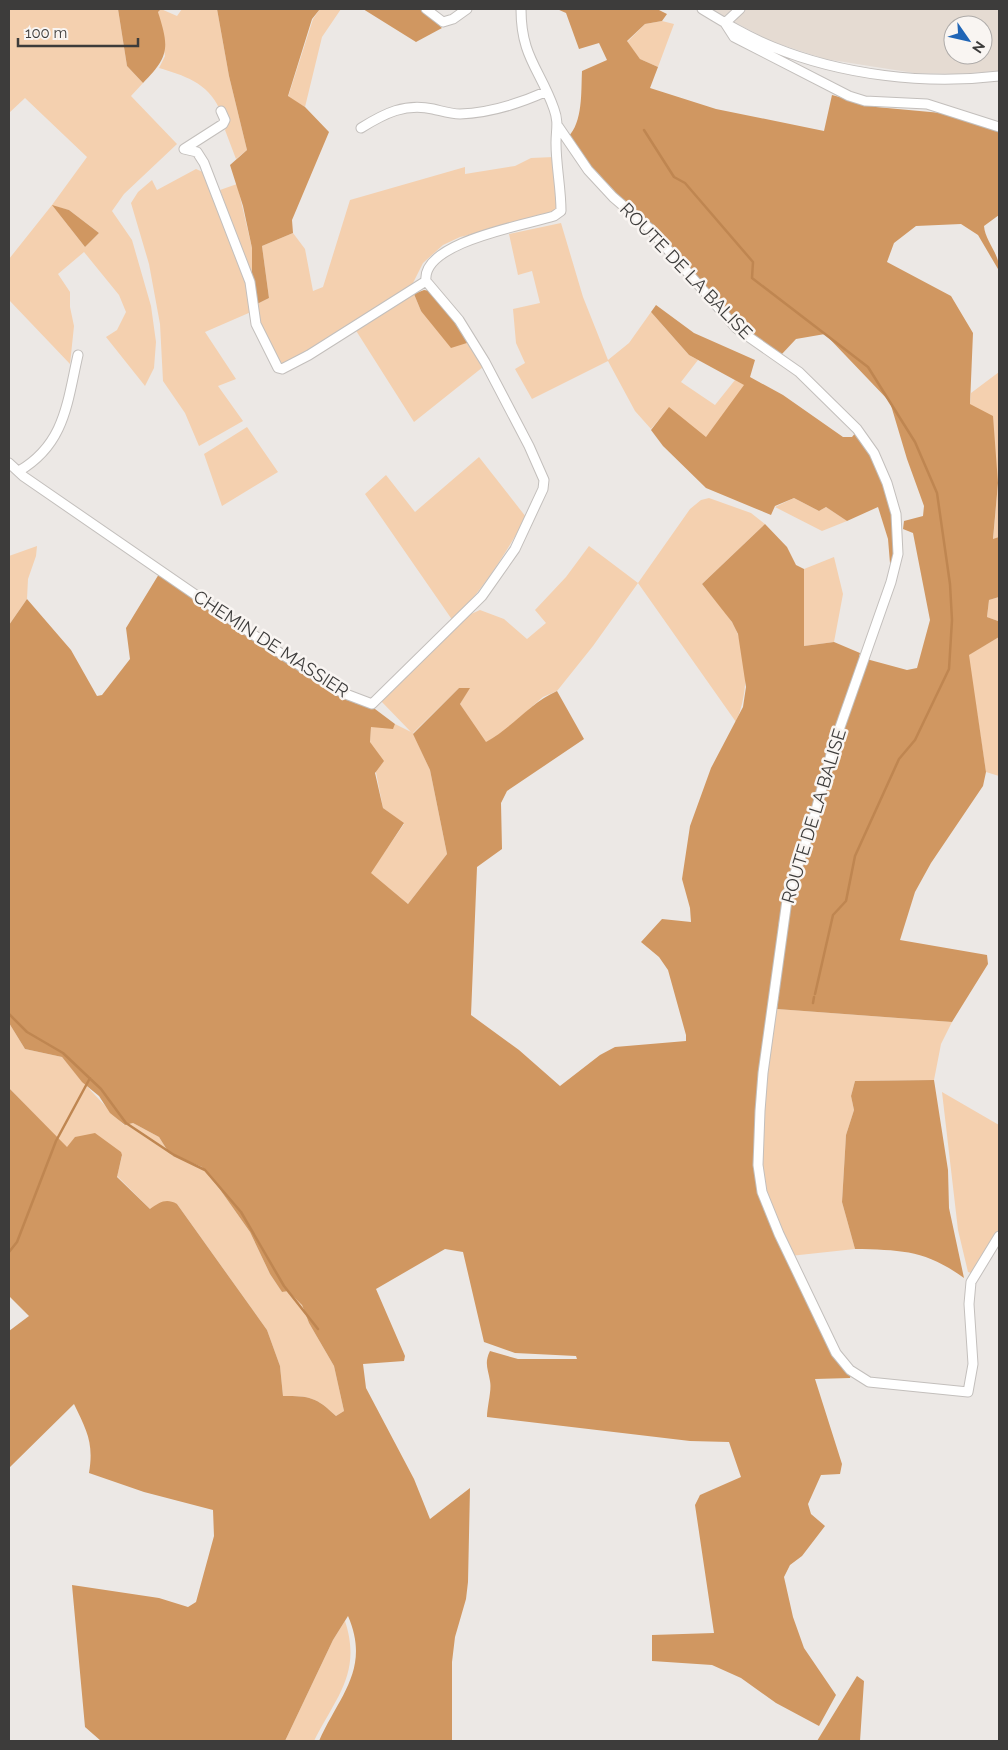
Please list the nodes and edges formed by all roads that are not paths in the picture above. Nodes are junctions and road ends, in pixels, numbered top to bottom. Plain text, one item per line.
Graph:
1 (426, 9) edge
2 (467, 9) edge
3 (521, 9) edge
4 (702, 9) edge
5 (740, 9) edge
6 (725, 23) junction
7 (999, 76) edge
8 (545, 92) junction
9 (221, 111) dead end
10 (558, 126) junction
11 (999, 127) edge
12 (361, 128) dead end
13 (426, 281) junction
14 (78, 355) dead end
15 (9, 463) edge
16 (19, 471) junction
17 (999, 1236) edge

1 - 2 street
3 - 8 street
4 - 6 street
5 - 6 street
6 - 7 street
6 - 11 street
8 - 10 street
8 - 12 street
9 - 13 street
10 - 13 street
10 - 17 street, ROUTE DE LA BALISE
13 - 16 street, CHEMIN DE MASSIER
14 - 16 street
15 - 16 street, CHEMIN DE MASSIER

